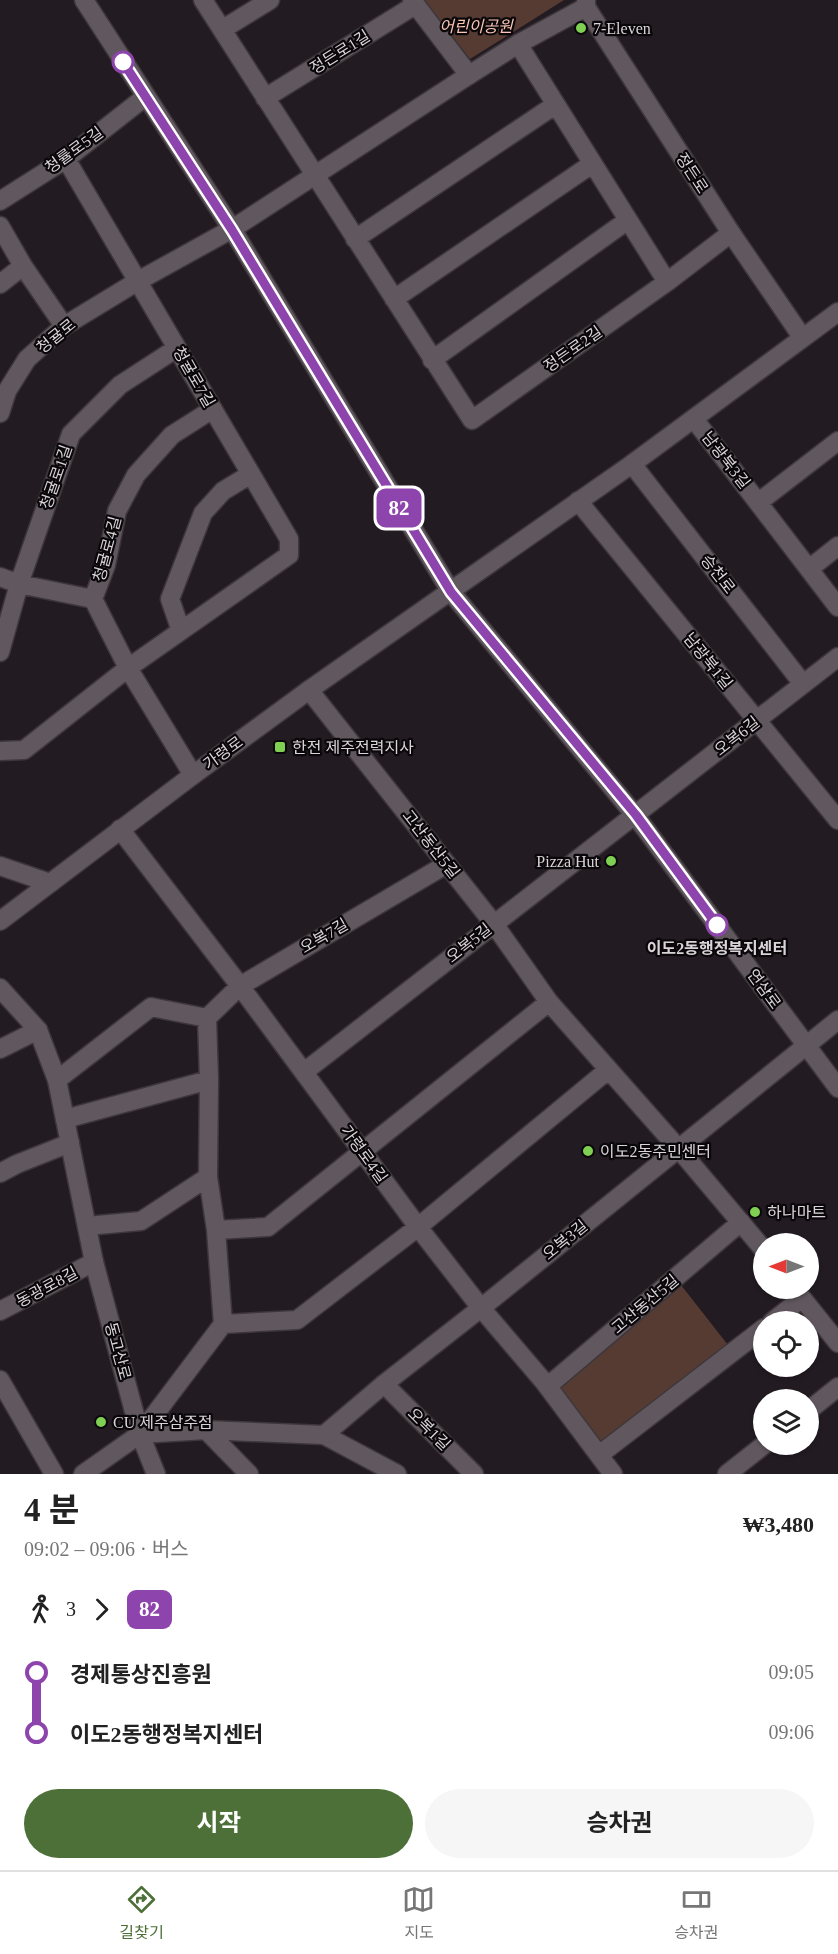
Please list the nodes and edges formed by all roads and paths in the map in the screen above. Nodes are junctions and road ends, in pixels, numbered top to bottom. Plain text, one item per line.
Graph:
1 (84, 0) edge
2 (203, 0) edge
3 (270, 0) edge
4 (414, 2) edge
5 (586, 4) edge
6 (223, 29) junction
7 (518, 45) junction
8 (468, 75) junction
9 (146, 97) junction
10 (265, 98) junction
11 (555, 105) junction
12 (66, 159) junction
13 (592, 164) junction
14 (314, 174) junction
15 (0, 201) edge
16 (628, 220) junction
17 (0, 226) edge
18 (232, 230) junction
19 (731, 233) junction
20 (355, 239) junction
21 (23, 266) junction
22 (138, 281) junction
23 (667, 282) junction
24 (0, 284) edge
25 (394, 299) junction
26 (838, 312) edge
27 (64, 326) junction
28 (802, 337) junction
29 (177, 348) junction
30 (432, 360) junction
31 (213, 409) junction
32 (0, 413) edge
33 (694, 419) junction
34 (838, 441) edge
35 (632, 464) junction
36 (251, 474) junction
37 (578, 501) junction
38 (759, 502) junction
39 (838, 546) edge
40 (809, 569) junction
41 (0, 577) edge
42 (19, 584) junction
43 (451, 592) junction
44 (93, 599) junction
45 (838, 607) edge
46 (181, 631) junction
47 (0, 652) edge
48 (838, 657) edge
49 (128, 668) junction
50 (803, 684) junction
51 (309, 690) junction
52 (757, 720) junction
53 (0, 751) edge
54 (193, 775) junction
55 (636, 815) junction
56 (838, 820) edge
57 (120, 829) junction
58 (447, 864) junction
59 (0, 866) edge
60 (50, 883) junction
61 (0, 921) edge
62 (494, 924) junction
63 (240, 986) junction
64 (0, 988) edge
65 (549, 1002) junction
66 (207, 1018) junction
67 (838, 1020) edge
68 (38, 1030) junction
69 (806, 1046) junction
70 (0, 1049) edge
71 (608, 1071) junction
72 (304, 1072) junction
73 (57, 1080) junction
74 (209, 1080) junction
75 (838, 1088) edge
76 (65, 1119) junction
77 (70, 1143) junction
78 (678, 1148) junction
79 (362, 1151) junction
80 (0, 1173) edge
81 (208, 1177) junction
82 (741, 1222) junction
83 (87, 1226) junction
84 (418, 1227) junction
85 (216, 1230) junction
86 (753, 1237) edge
87 (94, 1262) junction
88 (793, 1299) edge
89 (803, 1299) edge
90 (481, 1308) junction
91 (0, 1311) edge
92 (782, 1311) edge
93 (223, 1324) junction
94 (753, 1336) edge
95 (838, 1343) edge
96 (0, 1380) edge
97 (384, 1384) junction
98 (548, 1386) junction
99 (838, 1388) edge
100 (819, 1403) edge
101 (7, 1410) edge
102 (206, 1431) junction
103 (140, 1434) junction
104 (324, 1435) junction
105 (753, 1454) edge
106 (599, 1455) junction
107 (54, 1474) edge
108 (83, 1474) edge
109 (156, 1474) edge
110 (249, 1474) edge
111 (397, 1474) edge
112 (474, 1474) edge
113 (613, 1474) edge
114 (728, 1474) edge

1 - 9 street, 연삼로
2 - 6 street
3 - 6 street
4 - 8 street, 정든로1길
4 - 10 street, 정든로1길
5 - 7 street, 정든로
5 - 19 street, 정든로
6 - 10 street
7 - 8 street, 정든로
7 - 11 street
8 - 14 street, 정든로
9 - 12 street, 청률로5길
9 - 18 street, 연삼로
10 - 14 street
11 - 13 street
11 - 20 street
12 - 15 street, 청률로5길
12 - 22 street
13 - 16 street
13 - 25 street
14 - 18 street, 정든로
14 - 20 street, 정든로2길
16 - 23 street
16 - 30 street
17 - 21 street
18 - 22 street, 청귤로
18 - 43 street, 연삼로
19 - 23 street, 정든로2길
19 - 28 street, 정든로
20 - 25 street, 정든로2길
21 - 24 street
21 - 27 street
22 - 27 street, 청귤로
22 - 29 street, 청귤로7길
23 - 30 street, 정든로2길
25 - 30 street, 정든로2길
26 - 28 street
27 - 32 street, 청귤로
28 - 33 street
29 - 31 street, 청귤로7길
29 - 42 street, 청귤로1길
31 - 36 street, 청귤로7길
31 - 44 street, 청귤로4길
33 - 35 street
33 - 38 street, 남광북3길
34 - 38 street, 남광북3길
35 - 37 street
35 - 50 street, 승천로
36 - 46 street
36 - 46 street, 청귤로7길
37 - 43 street
37 - 52 street, 남광북1길
38 - 40 street, 남광북3길
39 - 40 street
40 - 45 street, 남광북3길
41 - 42 street
42 - 44 street
42 - 47 street, 청귤로1길
43 - 51 street, 가령로
43 - 55 street, 연삼로
44 - 49 street, 청귤로4길
46 - 49 street, 청귤로7길
48 - 50 street, 오복6길
49 - 53 street, 청귤로7길
49 - 54 street, 청귤로4길
50 - 52 street, 오복6길
51 - 54 street, 가령로
51 - 58 street, 고산동산5길
52 - 55 street, 오복6길
52 - 56 street, 남광북1길
54 - 57 street, 가령로
55 - 62 street, 오복5길
55 - 69 street, 연삼로
57 - 60 street, 가령로
57 - 63 street, 가령로4길
58 - 62 street, 고산동산5길
58 - 63 street, 오복7길
59 - 60 street
60 - 61 street, 가령로
62 - 65 street, 고산동산5길
62 - 72 street, 오복5길
63 - 66 street, 오복7길
63 - 72 street, 가령로4길
64 - 68 street, 동고산로
65 - 71 street, 고산동산5길
65 - 79 street
66 - 73 street
66 - 74 street
67 - 69 street, 오복3길
68 - 70 street
68 - 73 street, 동고산로
69 - 75 street, 연삼로
69 - 78 street, 오복3길
71 - 78 street, 고산동산5길
71 - 84 street
72 - 79 street, 가령로4길
73 - 76 street, 동고산로
74 - 76 street
74 - 81 street
76 - 77 street, 동고산로
77 - 80 street
77 - 83 street, 동고산로
78 - 82 street, 고산동산5길
78 - 90 street, 오복3길
79 - 84 street, 가령로4길
79 - 85 street
81 - 83 street
81 - 85 street
82 - 86 street, 고산동산5길
82 - 98 street, 고산동산5길
83 - 87 street, 동고산로
84 - 90 street, 가령로4길
84 - 93 street
85 - 93 street
87 - 91 street, 동광로8길
87 - 103 street, 동고산로
88 - 92 street
89 - 95 street
90 - 97 street, 오복3길
90 - 98 street, 가령로4길
93 - 103 street
94 - 106 street
96 - 101 street
97 - 104 street, 오복3길
97 - 112 street, 오복1길
98 - 106 street, 가령로4길
99 - 100 street
101 - 107 street
102 - 103 street
102 - 104 street
102 - 110 street
103 - 108 street
103 - 109 street, 동고산로
104 - 111 street
105 - 114 street
106 - 113 street, 가령로4길

